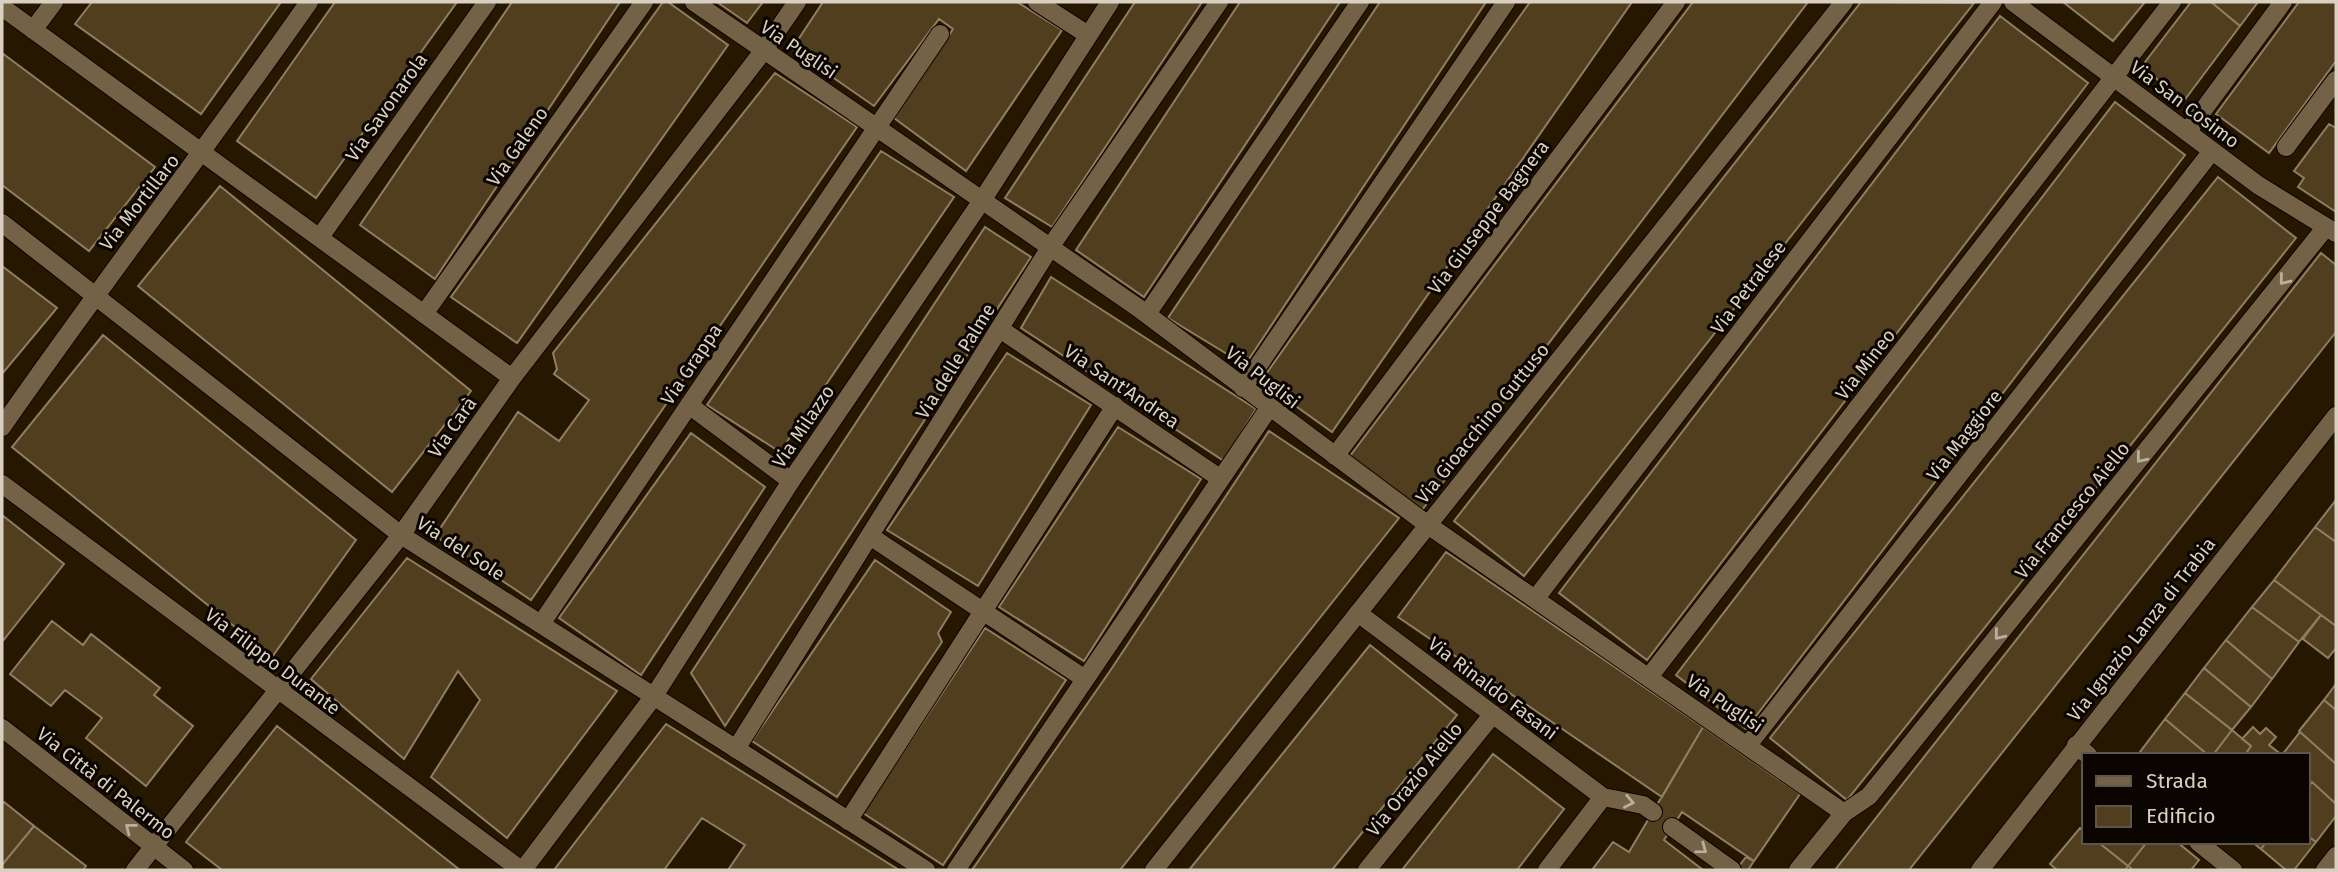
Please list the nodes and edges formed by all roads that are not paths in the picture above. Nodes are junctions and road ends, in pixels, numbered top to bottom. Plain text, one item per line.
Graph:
1 (54, 2) edge
2 (309, 2) edge
3 (487, 2) edge
4 (644, 2) edge
5 (694, 2) edge
6 (797, 2) edge
7 (1037, 2) edge
8 (1110, 2) edge
9 (1219, 2) edge
10 (1360, 2) edge
11 (1506, 2) edge
12 (1676, 2) edge
13 (1844, 2) edge
14 (1993, 2) edge
15 (2013, 2) edge
16 (2172, 2) edge
17 (2283, 2) edge
18 (2, 7) edge
19 (33, 30) junction
20 (940, 34) dead end
21 (1088, 35) junction
22 (764, 50) junction
23 (2113, 77) junction
24 (2336, 80) edge
25 (877, 127) junction
26 (2187, 132) junction
27 (2286, 147) dead end
28 (2213, 151) junction
29 (203, 153) junction
30 (983, 199) junction
31 (2, 223) edge
32 (2331, 230) edge
33 (320, 237) junction
34 (1051, 246) junction
35 (95, 293) junction
36 (424, 314) junction
37 (1147, 314) junction
38 (1000, 328) junction
39 (512, 378) junction
40 (1243, 388) junction
41 (689, 405) junction
42 (1115, 406) junction
43 (1269, 408) junction
44 (2336, 416) edge
45 (2, 427) edge
46 (1335, 456) junction
47 (1221, 478) junction
48 (791, 481) junction
49 (2, 484) edge
50 (1428, 524) junction
51 (401, 535) junction
52 (870, 536) junction
53 (1536, 598) junction
54 (982, 612) junction
55 (1358, 613) junction
56 (541, 625) junction
57 (1649, 677) junction
58 (1085, 679) junction
59 (278, 691) junction
60 (654, 696) junction
61 (1493, 714) junction
62 (2, 728) edge
63 (1748, 745) junction
64 (736, 749) junction
65 (2082, 750) edge
66 (1603, 797) junction
67 (1653, 812) dead end
68 (1844, 813) junction
69 (848, 821) junction
70 (1672, 827) dead end
71 (2200, 844) edge
72 (153, 846) junction
73 (2336, 856) edge
74 (2225, 868) edge
75 (135, 870) edge
76 (184, 870) edge
77 (522, 870) edge
78 (926, 870) edge
79 (956, 870) edge
80 (1154, 870) edge
81 (1367, 870) edge
82 (1547, 870) edge
83 (1732, 870) edge
84 (1798, 870) edge
85 (1980, 870) edge
86 (2325, 870) edge

1 - 19 street
2 - 29 street, Via Mortillaro
3 - 33 street, Via Savonarola
4 - 36 street, Via Galeno
5 - 22 street, Via Puglisi
6 - 22 street, Via Carà
7 - 21 street
8 - 21 street, Via Milazzo
9 - 34 street, Via delle Palme
10 - 37 street
11 - 40 street
12 - 46 street, Via Giuseppe Bagnera
13 - 50 street, Via Gioacchino Guttuso
14 - 53 street, Via Petralese
15 - 23 street, Via San Cosimo
16 - 23 street, Via Mineo
17 - 26 street
18 - 19 street
19 - 29 street
20 - 25 street, Via Grappa
21 - 30 street, Via Milazzo
22 - 25 street, Via Puglisi
22 - 39 street, Via Carà
23 - 26 street, Via San Cosimo
23 - 57 street, Via Mineo
24 - 27 street
25 - 30 street, Via Puglisi
25 - 41 street, Via Grappa
26 - 28 street, Via San Cosimo
28 - 32 street, Via San Cosimo
28 - 63 street, Via Maggiore
29 - 33 street
29 - 35 street, Via Mortillaro
30 - 34 street, Via Puglisi
30 - 48 street, Via Milazzo
31 - 35 street, Via del Sole
32 -> 68 street, Via Francesco Aiello
33 - 36 street
34 - 37 street, Via Puglisi
34 - 38 street, Via delle Palme
35 - 45 street, Via Mortillaro
35 - 51 street, Via del Sole
36 - 39 street
37 - 40 street, Via Puglisi
38 - 42 street, Via Sant'Andrea
38 - 52 street, Via delle Palme
39 - 51 street, Via Carà
40 - 43 street, Via Puglisi
41 - 48 street
41 - 56 street, Via Grappa
42 - 47 street, Via Sant'Andrea
42 - 54 street
43 - 46 street, Via Puglisi
43 - 47 street
44 - 65 street, Via Ignazio Lanza di Trabia
46 - 50 street, Via Puglisi
47 - 58 street
48 - 60 street, Via Milazzo
49 - 59 street, Via Filippo Durante
50 - 53 street, Via Puglisi
50 - 55 street, Via Gioacchino Guttuso
51 - 56 street, Via del Sole
51 - 59 street, Via Carà
52 - 54 street
52 - 64 street, Via delle Palme
53 - 57 street, Via Puglisi
54 - 58 street
54 - 69 street
55 - 61 street, Via Rinaldo Fasani
55 - 80 street, Via Gioacchino Guttuso
56 - 60 street, Via del Sole
57 - 63 street, Via Puglisi
58 - 79 street
59 - 72 street, Via Carà
59 - 77 street, Via Filippo Durante
60 - 64 street, Via del Sole
60 - 77 street, Via Milazzo
61 - 66 street, Via Rinaldo Fasani
61 - 81 street, Via Orazio Aiello
72 -> 62 street, Via Città di Palermo
63 - 68 street, Via Puglisi
64 - 69 street, Via del Sole
65 - 85 street, Via Ignazio Lanza di Trabia
66 -> 67 street
66 - 82 street
68 - 84 street, Via Francesco Aiello
69 - 78 street, Via del Sole
70 -> 83 street
71 - 74 street
72 - 75 street, Via Carà
72 - 76 street, Via Città di Palermo
73 - 86 street

